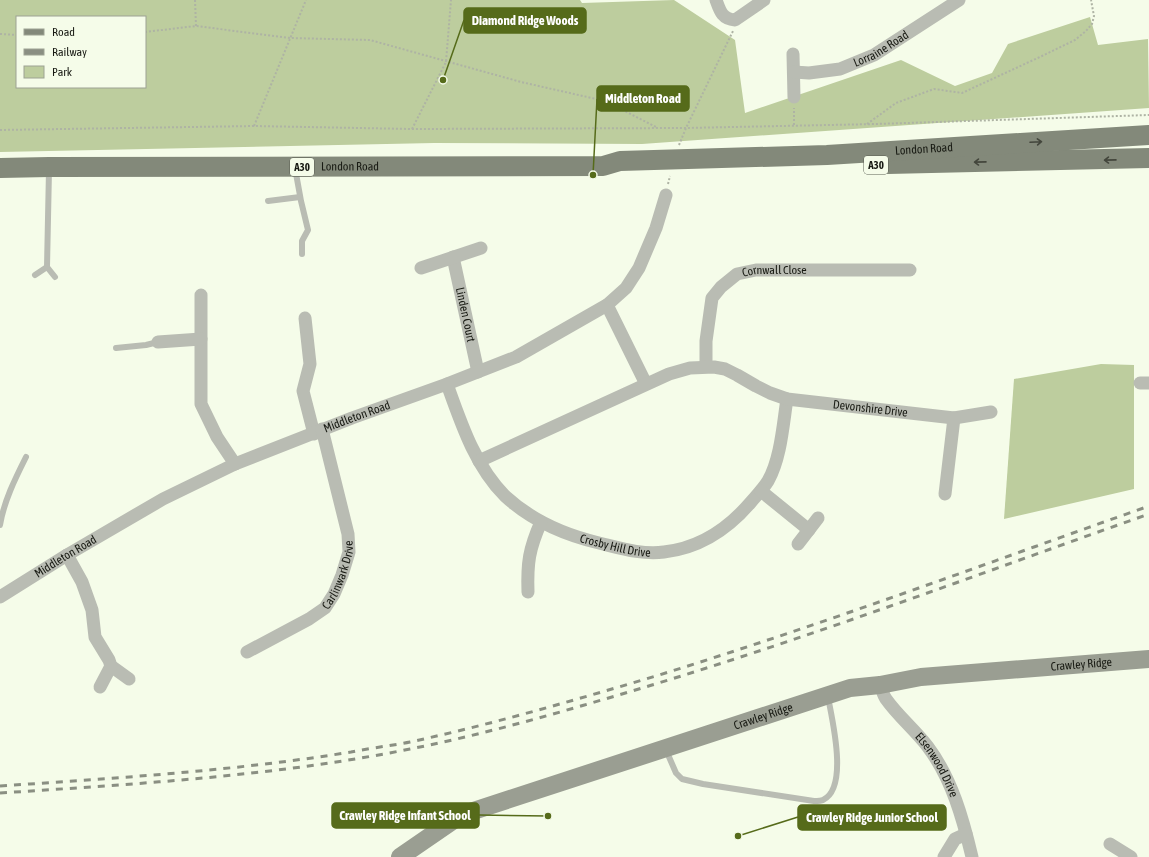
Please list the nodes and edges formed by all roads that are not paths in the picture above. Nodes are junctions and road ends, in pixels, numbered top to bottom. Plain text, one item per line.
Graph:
1 (716, 0) edge
2 (764, 0) edge
3 (959, 0) edge
4 (793, 54) dead end
5 (794, 72) junction
6 (794, 97) road end
7 (1149, 135) edge
8 (1149, 158) edge
9 (603, 166) junction
10 (49, 167) junction
11 (295, 167) junction
12 (0, 168) edge
13 (666, 195) dead end
14 (300, 197) junction
15 (268, 201) dead end
16 (481, 248) dead end
17 (302, 254) dead end
18 (453, 258) junction
19 (47, 267) junction
20 (422, 268) dead end
21 (910, 270) dead end
22 (35, 275) dead end
23 (55, 277) dead end
24 (201, 295) dead end
25 (607, 304) junction
26 (305, 318) dead end
27 (201, 339) junction
28 (158, 342) joint
29 (116, 348) dead end
30 (706, 366) junction
31 (478, 372) junction
32 (447, 384) junction
33 (646, 384) junction
34 (787, 399) junction
35 (991, 412) dead end
36 (954, 418) junction
37 (318, 432) junction
38 (26, 457) dead end
39 (479, 461) junction
40 (235, 464) junction
41 (761, 491) junction
42 (945, 494) dead end
43 (818, 518) dead end
44 (541, 522) junction
45 (0, 525) edge
46 (808, 530) junction
47 (798, 544) dead end
48 (67, 555) junction
49 (528, 592) dead end
50 (0, 594) edge
51 (247, 652) dead end
52 (1149, 660) edge
53 (110, 666) junction
54 (129, 679) dead end
55 (880, 685) junction
56 (100, 687) dead end
57 (828, 695) junction
58 (665, 748) junction
59 (966, 834) junction
60 (1110, 844) dead end
61 (400, 857) edge
62 (944, 857) edge
63 (972, 857) edge
64 (1131, 857) edge

1 - 2 street
3 - 5 street, Lorraine Road
4 - 5 street
5 - 6 street
9 -> 7 main road, London Road / A30
8 -> 9 main road, London Road / A30
9 - 11 main road, London Road / A30
10 - 11 main road, London Road / A30
10 - 12 main road, London Road / A30
10 - 19 lane
11 - 14 lane
13 - 25 street, Middleton Road
14 - 15 lane
14 - 17 lane
16 - 18 street
18 - 20 street
18 - 31 street, Linden Court
19 - 22 lane
19 - 23 lane
21 - 30 street, Cornwall Close
24 - 27 street
25 - 31 street, Middleton Road
25 - 33 street
26 - 37 street, Carlinwark Drive
27 - 28 street
27 - 40 street
28 - 29 lane
30 - 33 street
30 - 34 street
31 - 32 street, Middleton Road
32 - 37 street, Middleton Road
32 - 39 street, Crosby Hill Drive
33 - 39 street
34 - 36 street, Devonshire Drive
34 - 41 street, Crosby Hill Drive
35 - 36 street, Devonshire Drive
36 - 42 street
37 - 40 street, Middleton Road
37 - 51 street, Carlinwark Drive
38 - 45 lane
39 - 44 street, Crosby Hill Drive
40 - 48 street, Middleton Road
41 - 44 street, Crosby Hill Drive
41 - 46 street
43 - 46 street
44 - 49 street
46 - 47 street
48 - 50 street, Middleton Road
48 - 53 street
52 - 55 street, Crawley Ridge
53 - 54 street
53 - 56 street
55 - 57 street, Crawley Ridge
55 - 59 street, Elsenwood Drive
57 - 58 street, Crawley Ridge
57 - 58 lane
58 - 61 street, Crawley Ridge
59 - 62 street
59 - 63 street, Elsenwood Drive
60 - 64 street

